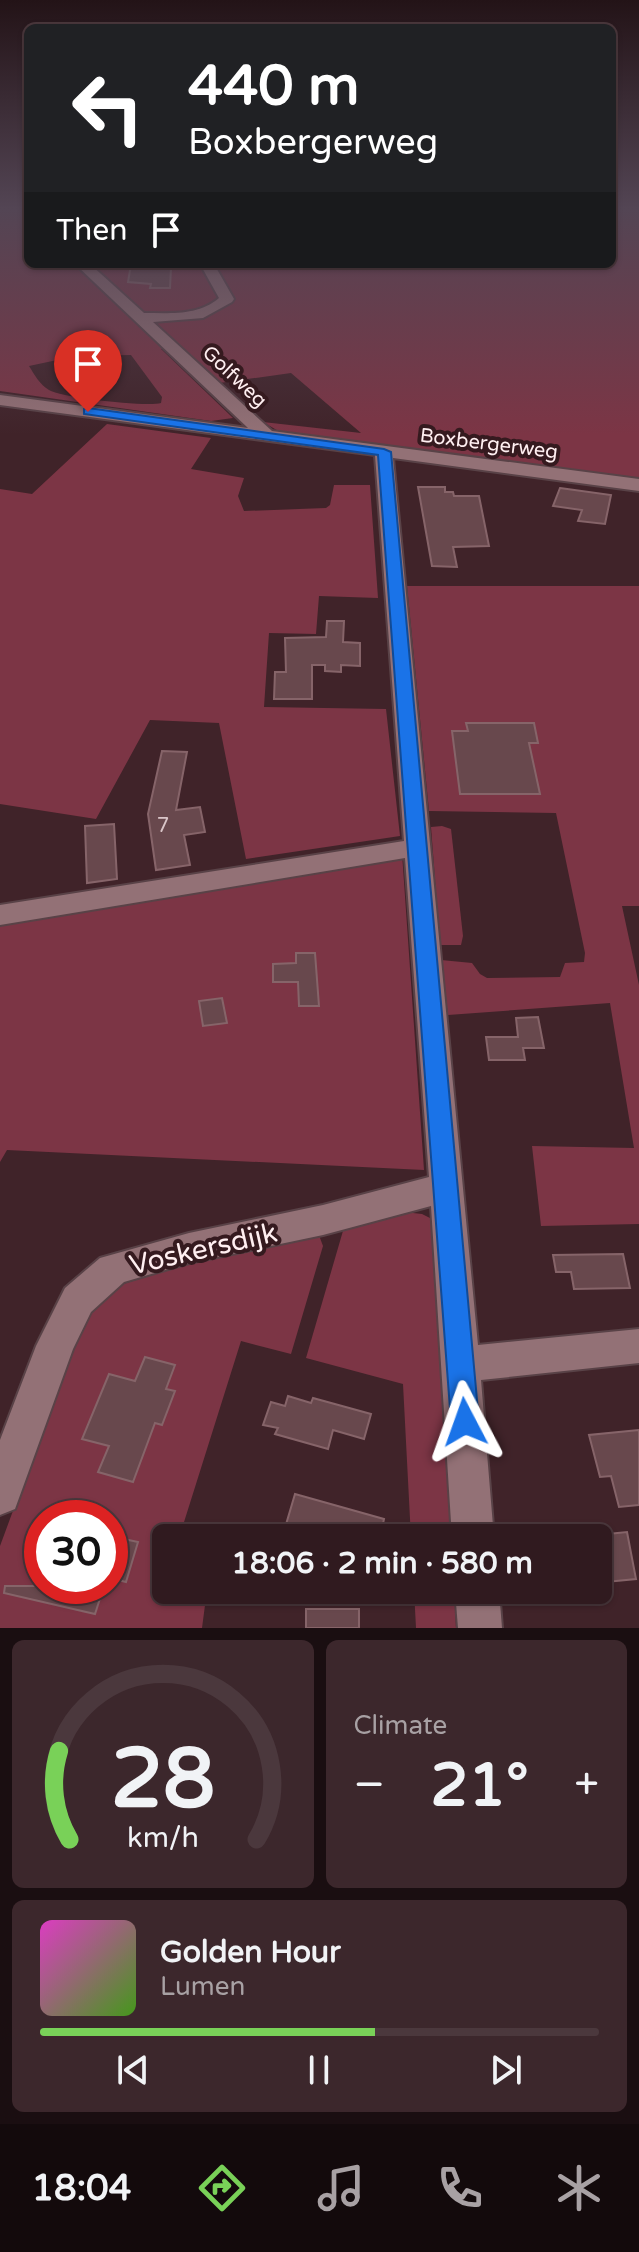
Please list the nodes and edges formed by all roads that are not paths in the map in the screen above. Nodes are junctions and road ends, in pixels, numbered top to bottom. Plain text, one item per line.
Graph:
1 (106, 283) edge
2 (218, 283) edge
3 (139, 318) junction
4 (0, 400) edge
5 (265, 434) junction
6 (384, 452) junction
7 (639, 485) edge
8 (416, 848) junction
9 (0, 915) edge
10 (447, 1187) junction
11 (639, 1346) edge
12 (461, 1364) junction
13 (0, 1494) edge
14 (472, 1524) edge
15 (478, 1604) edge
16 (480, 1628) edge

1 - 3 street, Golfweg
2 - 3 street, Golfweg
3 - 5 street, Golfweg
4 - 5 street, Boxbergerweg
5 - 6 street, Boxbergerweg
6 - 7 street, Boxbergerweg
6 - 8 street
8 - 9 street
8 - 10 street
10 - 12 street
10 - 13 street, Voskersdijk
11 - 12 street
12 - 14 street
15 - 16 street

